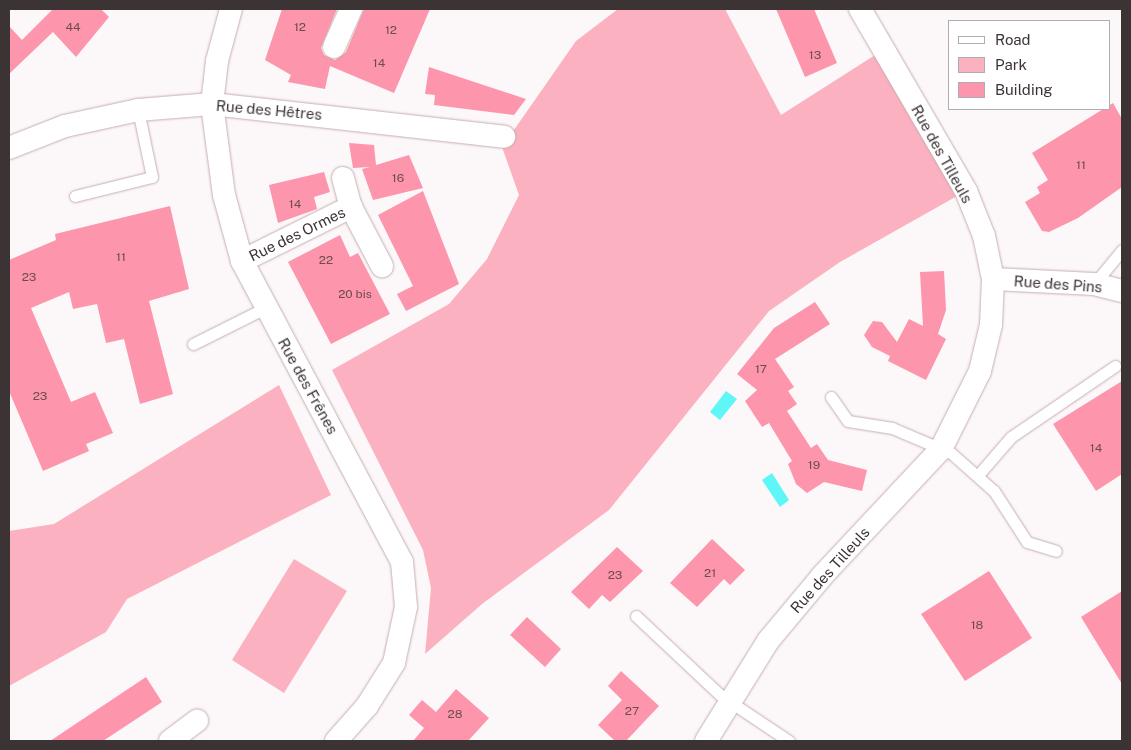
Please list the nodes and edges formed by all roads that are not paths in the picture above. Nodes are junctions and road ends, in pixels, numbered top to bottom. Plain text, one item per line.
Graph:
1 (231, 9) edge
2 (351, 9) edge
3 (860, 9) edge
4 (334, 47) dead end
5 (212, 104) junction
6 (138, 110) junction
7 (504, 137) dead end
8 (9, 148) edge
9 (343, 178) dead end
10 (75, 196) dead end
11 (351, 207) junction
12 (1122, 250) edge
13 (242, 261) junction
14 (382, 266) dead end
15 (993, 279) junction
16 (1094, 284) junction
17 (1122, 291) edge
18 (265, 308) junction
19 (193, 344) dead end
20 (1116, 366) dead end
21 (831, 397) dead end
22 (941, 449) junction
23 (979, 474) junction
24 (1056, 551) dead end
25 (636, 616) dead end
26 (731, 702) junction
27 (197, 722) dead end
28 (170, 741) edge
29 (336, 741) edge
30 (706, 741) edge
31 (789, 741) edge

1 - 5 street, Rue des Frênes
2 - 4 street
3 - 15 street, Rue des Tilleuls
5 - 6 street, Rue des Hêtres
5 - 7 street, Rue des Hêtres
5 - 13 street, Rue des Frênes
6 - 8 street, Rue des Hêtres
6 - 10 lane
9 - 11 street, Rue des Ormes
11 - 13 street, Rue des Ormes
11 - 14 street, Rue des Ormes
12 - 16 lane
13 - 18 street, Rue des Frênes
15 - 16 street, Rue des Pins
15 - 22 street, Rue des Tilleuls
16 - 17 street, Rue des Pins
18 - 19 lane
18 - 29 street, Rue des Frênes
20 - 23 lane
21 - 22 lane
22 - 23 lane
22 - 26 street, Rue des Tilleuls
23 - 24 lane
25 - 26 lane
26 - 30 street, Rue des Tilleuls
26 - 31 lane
27 - 28 street

